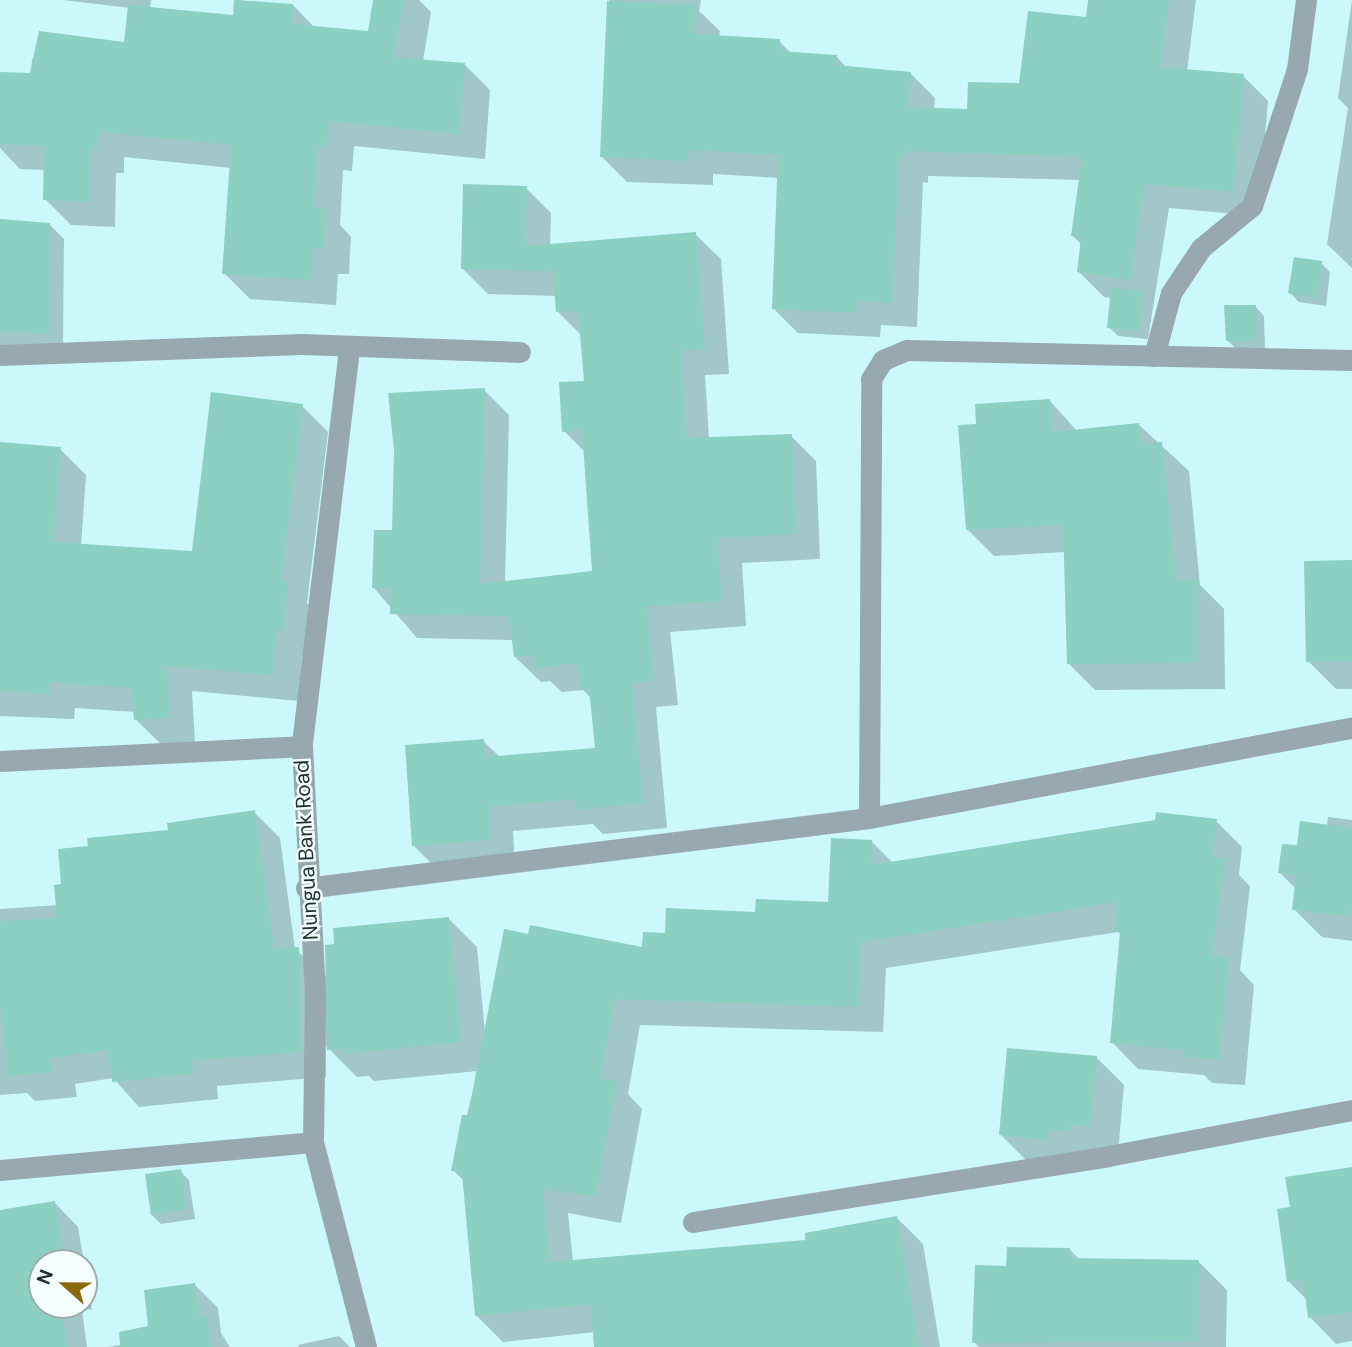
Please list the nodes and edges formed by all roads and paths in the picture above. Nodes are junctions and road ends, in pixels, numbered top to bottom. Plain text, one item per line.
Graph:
1 (1306, 0) edge
2 (349, 349) junction
3 (520, 352) dead end
4 (0, 355) edge
5 (1154, 356) junction
6 (1352, 360) edge
7 (1352, 728) edge
8 (302, 746) junction
9 (0, 761) edge
10 (869, 818) junction
11 (306, 888) junction
12 (1352, 1110) edge
13 (313, 1142) junction
14 (0, 1170) edge
15 (692, 1222) dead end
16 (366, 1347) edge

1 - 5 street
2 - 3 street
2 - 4 street
2 - 8 street, Nungua Bank Road
5 - 6 street
5 - 10 street
7 - 10 street
8 - 9 street
8 - 11 street, Nungua Bank Road
10 - 11 street
11 - 13 street, Nungua Bank Road
12 - 15 street
13 - 14 street
13 - 16 street, Nungua Bank Road

